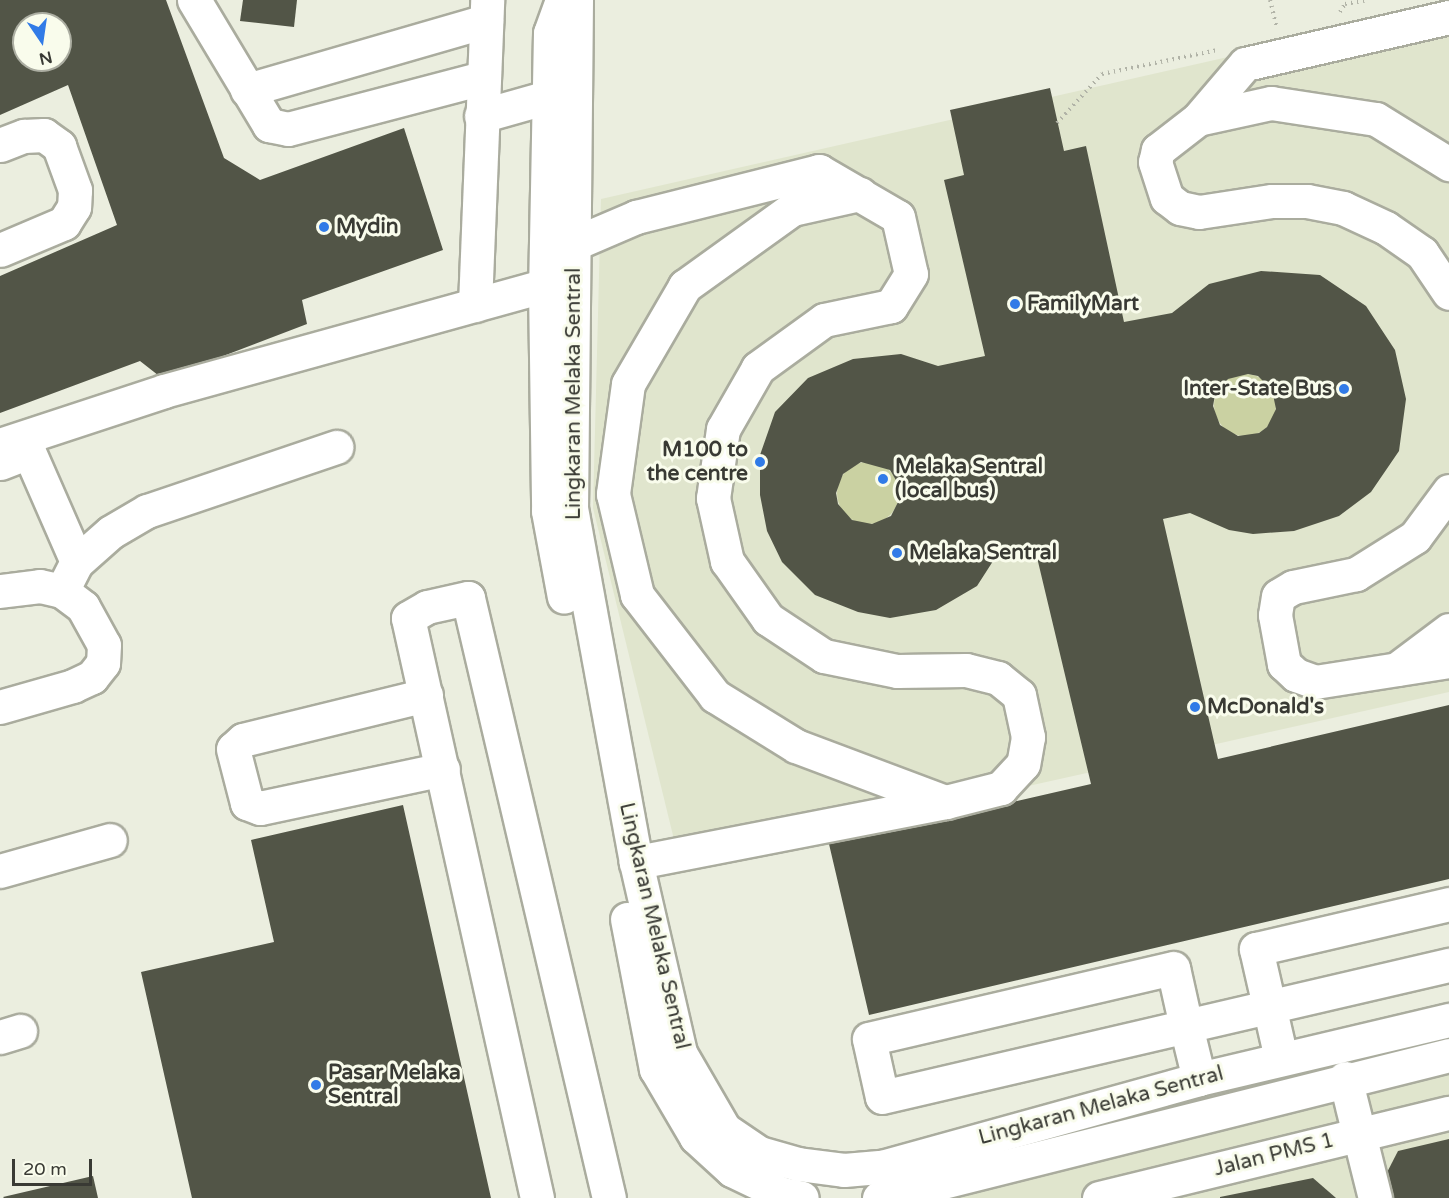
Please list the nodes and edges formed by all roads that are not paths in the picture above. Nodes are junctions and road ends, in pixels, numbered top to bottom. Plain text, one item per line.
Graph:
1 (194, 0) edge
2 (562, 0) edge
3 (576, 0) edge
4 (486, 11) edge
5 (1449, 17) edge
6 (483, 78) junction
7 (247, 90) junction
8 (548, 97) junction
9 (481, 116) junction
10 (1198, 119) junction
11 (0, 146) edge
12 (1449, 164) edge
13 (860, 194) junction
14 (573, 244) junction
15 (0, 250) edge
16 (545, 285) junction
17 (1449, 293) edge
18 (475, 305) junction
19 (0, 445) edge
20 (336, 447) dead end
21 (0, 463) edge
22 (1449, 491) edge
23 (77, 562) junction
24 (0, 591) edge
25 (62, 591) junction
26 (1449, 630) edge
27 (1449, 662) edge
28 (1391, 673) junction
29 (426, 695) junction
30 (0, 707) edge
31 (443, 769) junction
32 (946, 802) junction
33 (110, 840) dead end
34 (636, 862) junction
35 (0, 871) edge
36 (1449, 904) edge
37 (1449, 964) edge
38 (1269, 1007) junction
39 (1449, 1020) edge
40 (1186, 1026) junction
41 (1449, 1055) edge
42 (1281, 1058) junction
43 (1199, 1078) junction
44 (1345, 1078) junction
45 (1449, 1113) edge
46 (1359, 1134) junction
47 (736, 1184) edge
48 (537, 1198) edge
49 (609, 1198) edge
50 (802, 1198) edge
51 (879, 1198) edge
52 (1099, 1198) edge
53 (1375, 1198) edge

1 - 7 street
2 - 8 street, Lingkaran Melaka Sentral
3 - 14 street, Lingkaran Melaka Sentral
4 - 6 street
4 - 7 street
5 - 10 street
6 - 7 street
6 - 9 street
8 - 9 street
8 - 16 street, Lingkaran Melaka Sentral
9 - 18 street
10 - 12 street
10 - 17 street
11 - 15 street
13 - 14 street
13 - 32 street
13 - 32 street
14 - 16 street
14 - 34 street, Lingkaran Melaka Sentral
16 - 18 street
16 - 47 street, Lingkaran Melaka Sentral
18 - 19 street
20 - 23 street
21 - 23 street
22 - 28 street
23 - 25 street
24 - 25 street
25 - 30 street
26 - 28 street
27 - 28 street
29 - 31 street
29 - 31 street
29 - 49 street
31 - 48 street
32 - 34 street
33 - 35 street
34 - 43 street, Lingkaran Melaka Sentral
36 - 38 street
37 - 38 street
38 - 40 street
38 - 42 street
39 - 42 street, Lingkaran Melaka Sentral
40 - 40 street
40 - 43 street
41 - 44 street, Lingkaran Melaka Sentral
42 - 43 street, Lingkaran Melaka Sentral
44 - 46 street
44 - 51 street, Lingkaran Melaka Sentral
45 - 46 street, Jalan PMS 1
46 - 52 street, Jalan PMS 1
46 - 53 street
47 - 50 street, Lingkaran Melaka Sentral

